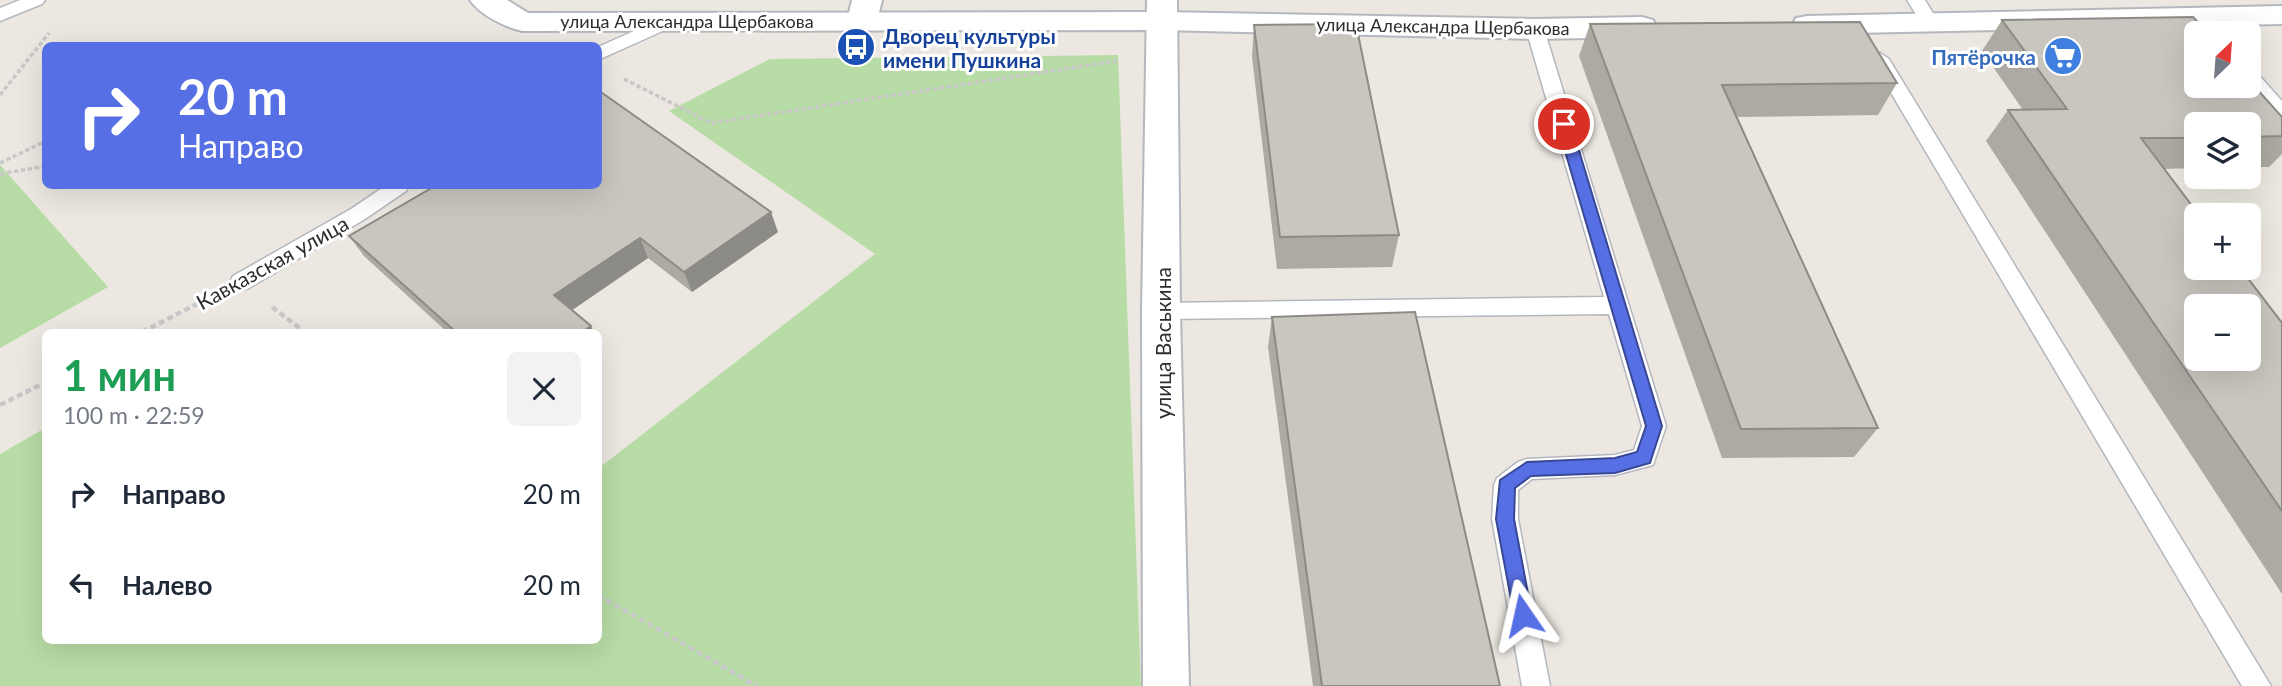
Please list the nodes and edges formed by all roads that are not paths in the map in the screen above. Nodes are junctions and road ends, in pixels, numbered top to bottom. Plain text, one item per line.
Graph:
1 (36, 0) edge
2 (485, 0) edge
3 (865, 10) edge
4 (1923, 11) edge
5 (0, 15) edge
6 (2282, 15) edge
7 (670, 21) junction
8 (2235, 21) edge
9 (1858, 24) junction
10 (2184, 24) edge
11 (1162, 25) edge
12 (1777, 25) edge
13 (1670, 27) edge
14 (1535, 29) junction
15 (602, 52) edge
16 (2261, 89) edge
17 (2282, 113) edge
18 (395, 189) edge
19 (241, 282) road end
20 (1619, 305) junction
21 (1161, 311) junction
22 (1166, 686) edge
23 (1536, 686) edge
24 (2258, 686) edge

1 - 5 lane
2 - 7 street, улица Александра Щербакова
3 - 7 street, улица Александра Щербакова
3 - 11 street, улица Александра Щербакова
4 - 9 street
4 - 10 street
6 - 8 street
7 - 15 lane
9 - 12 street
9 - 24 lane
11 - 14 street, улица Александра Щербакова
11 - 21 street, улица Васькина
13 - 14 street, улица Александра Щербакова
14 - 20 lane
16 - 17 lane
18 - 19 lane, Кавказская улица
20 - 21 lane
20 - 23 lane
21 - 22 street, улица Васькина

